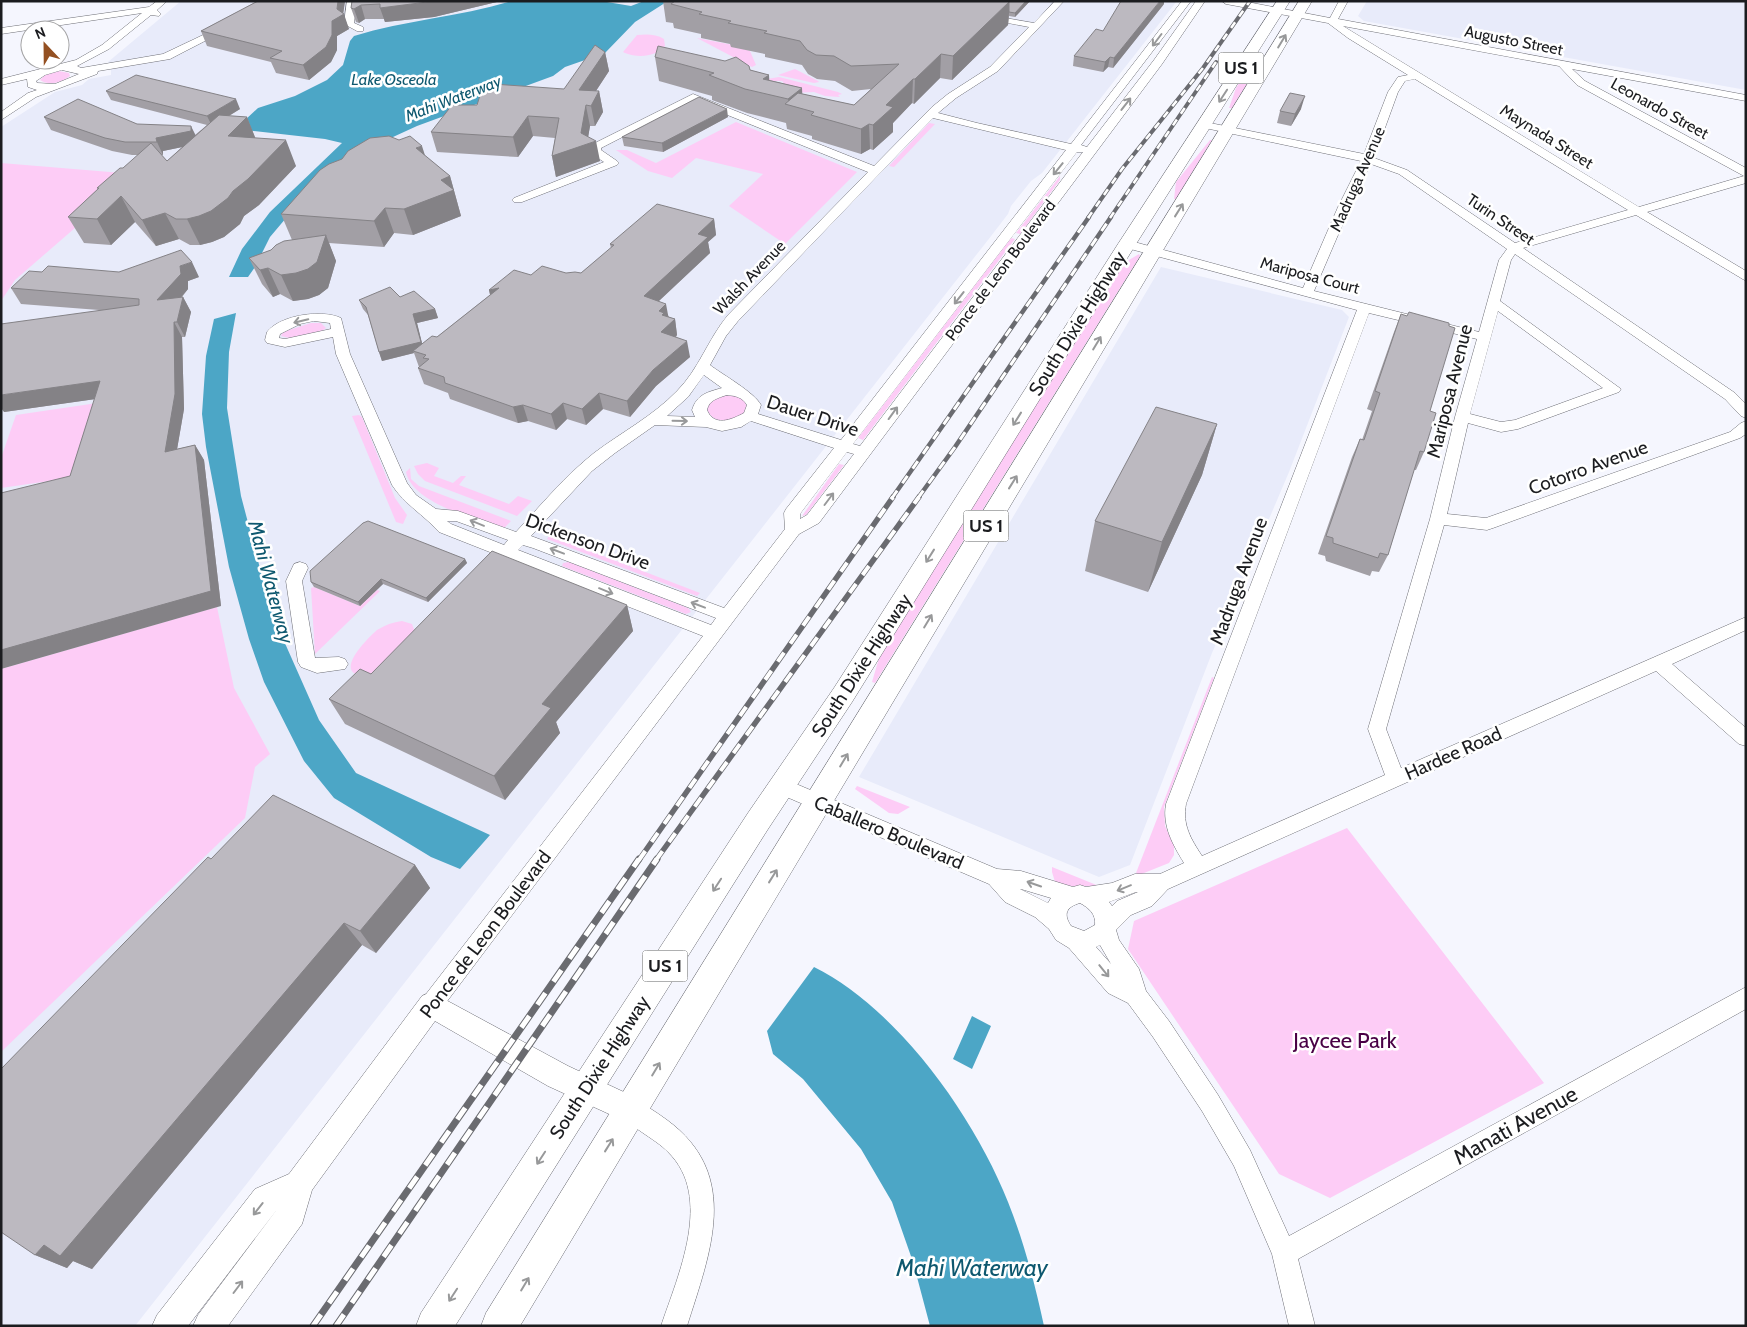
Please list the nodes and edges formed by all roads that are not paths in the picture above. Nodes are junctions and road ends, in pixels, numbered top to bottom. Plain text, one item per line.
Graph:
1 (163, 1) edge
2 (172, 1) edge
3 (352, 1) edge
4 (1060, 1) edge
5 (1187, 1) edge
6 (1201, 1) edge
7 (1226, 1) edge
8 (1306, 1) edge
9 (1344, 1) edge
10 (1280, 6) edge
11 (154, 12) junction
12 (973, 13) edge
13 (1298, 15) junction
14 (1332, 22) junction
15 (230, 25) edge
16 (1036, 26) junction
17 (360, 29) dead end
18 (1, 31) edge
19 (104, 55) junction
20 (70, 65) edge
21 (1563, 65) junction
22 (136, 67) junction
23 (53, 70) edge
24 (70, 70) edge
25 (79, 73) junction
26 (39, 74) junction
27 (1417, 76) junction
28 (1, 82) edge
29 (32, 84) junction
30 (52, 87) junction
31 (7, 92) edge
32 (1746, 98) edge
33 (1, 105) edge
34 (934, 111) junction
35 (1, 117) edge
36 (1205, 125) junction
37 (1228, 130) junction
38 (1077, 145) junction
39 (1094, 146) junction
40 (1368, 158) junction
41 (876, 171) junction
42 (1746, 173) edge
43 (1746, 179) edge
44 (518, 200) dead end
45 (1638, 211) junction
46 (1127, 244) junction
47 (1514, 247) junction
48 (1153, 251) junction
49 (1746, 277) edge
50 (1307, 293) junction
51 (1493, 302) junction
52 (1364, 308) junction
53 (338, 332) dead end
54 (1484, 337) junction
55 (703, 367) junction
56 (736, 391) junction
57 (1746, 413) edge
58 (750, 416) junction
59 (1462, 417) junction
60 (652, 420) junction
61 (707, 422) junction
62 (1746, 426) edge
63 (844, 446) junction
64 (864, 452) junction
65 (432, 514) junction
66 (1438, 519) junction
67 (792, 530) junction
68 (520, 538) junction
69 (506, 552) junction
70 (300, 568) dead end
71 (728, 616) junction
72 (1746, 623) edge
73 (714, 633) junction
74 (1658, 662) junction
75 (339, 664) dead end
76 (1746, 739) edge
77 (1396, 778) junction
78 (782, 786) junction
79 (819, 802) junction
80 (1198, 867) junction
81 (996, 878) junction
82 (1160, 883) junction
83 (1079, 895) junction
84 (1056, 922) junction
85 (1105, 927) junction
86 (1076, 940) junction
87 (1136, 996) junction
88 (1746, 997) edge
89 (431, 1005) junction
90 (587, 1088) junction
91 (631, 1110) junction
92 (299, 1184) junction
93 (1284, 1253) junction
94 (168, 1326) edge
95 (209, 1326) edge
96 (434, 1326) edge
97 (500, 1326) edge
98 (674, 1326) edge
99 (1302, 1326) edge

1 - 11 street
2 - 11 street
3 - 17 street
4 - 16 street, Walsh Avenue
5 -> 38 street, Ponce de Leon Boulevard
39 -> 6 street, Ponce de Leon Boulevard
7 - 10 street, Augusto Street
8 - 13 highway, South Dixie Highway / US 1
9 - 14 street
10 - 13 street, Augusto Street
10 -> 36 highway, South Dixie Highway / US 1
11 - 18 street
11 - 19 street
11 - 20 street
12 - 16 street
13 - 14 street, Augusto Street
37 -> 13 highway, South Dixie Highway / US 1
14 - 21 street, Augusto Street
14 - 27 street, Maynada Street
15 - 22 street
16 - 34 street, Walsh Avenue
19 - 22 street
19 - 25 street
21 - 32 street, Augusto Street
21 - 42 street, Leonardo Street
22 - 25 street
23 - 26 street
24 - 25 street
25 - 30 street
26 - 28 street
26 - 29 street
27 - 40 street, Madruga Avenue
27 - 45 street, Maynada Street
29 - 30 street
29 - 31 street
29 - 31 street
30 - 35 street
31 - 33 street
34 - 38 street
34 - 41 street, Walsh Avenue
36 - 37 street, Turin Street
36 - 46 highway, South Dixie Highway / US 1
37 - 40 street, Turin Street
48 -> 37 highway, South Dixie Highway / US 1
38 - 39 street
38 -> 63 street, Ponce de Leon Boulevard
64 -> 39 street, Ponce de Leon Boulevard
40 - 47 street, Turin Street
40 - 50 street, Madruga Avenue
41 - 44 street
41 - 55 street, Walsh Avenue
43 - 45 street
45 - 47 street
45 - 49 street, Maynada Street
46 - 48 street, Mariposa Court
46 -> 78 highway, South Dixie Highway / US 1
47 - 51 street, Mariposa Avenue
47 - 57 street, Turin Street
48 - 50 street, Mariposa Court
79 -> 48 highway, South Dixie Highway / US 1
50 - 52 street, Mariposa Court
51 - 54 street, Mariposa Avenue
51 - 59 street
52 - 54 street, Mariposa Court
52 - 80 street, Madruga Avenue
53 - 65 street, Dickenson Drive
54 - 59 street, Mariposa Avenue
55 - 56 street
55 - 60 street, Walsh Avenue
56 - 58 street
56 - 61 street
58 - 61 street
58 - 63 street, Dauer Drive
59 - 66 street, Mariposa Avenue
60 -> 61 street
60 - 68 street, Walsh Avenue
62 - 66 street, Cotorro Avenue
63 - 64 street, Dauer Drive
63 - 67 street, Ponce de Leon Boulevard
67 -> 64 street, Ponce de Leon Boulevard
68 -> 65 street, Dickenson Drive
65 - 69 street, Dickenson Drive
66 - 77 street, Mariposa Avenue
67 - 71 street, Ponce de Leon Boulevard
68 - 69 street, Walsh Avenue
71 -> 68 street, Dickenson Drive
69 -> 73 street, Dickenson Drive
70 - 75 street
71 - 73 street, Ponce de Leon Boulevard
72 - 74 street, Hardee Road
73 - 89 street, Ponce de Leon Boulevard
74 - 76 street
74 - 77 street, Hardee Road
77 - 80 street, Hardee Road
78 - 79 street, Caballero Boulevard
78 -> 90 highway, South Dixie Highway / US 1
79 - 81 street, Caballero Boulevard
91 -> 79 highway, South Dixie Highway / US 1
80 - 82 street, Hardee Road
83 -> 81 street, Caballero Boulevard
81 - 84 street, Caballero Boulevard
82 -> 83 street, Hardee Road
82 - 85 street, Hardee Road
83 - 84 street
83 - 85 street
84 - 86 street
85 - 86 street
85 - 87 street
86 -> 87 street
87 - 93 street
88 - 93 street, Manati Avenue
89 - 90 main road
89 - 92 main road, Ponce de Leon Boulevard
90 - 91 main road
90 -> 96 highway, South Dixie Highway / US 1
97 -> 91 highway, South Dixie Highway / US 1
91 - 98 street
92 -> 94 main road, Ponce de Leon Boulevard
95 -> 92 main road
93 - 99 street

